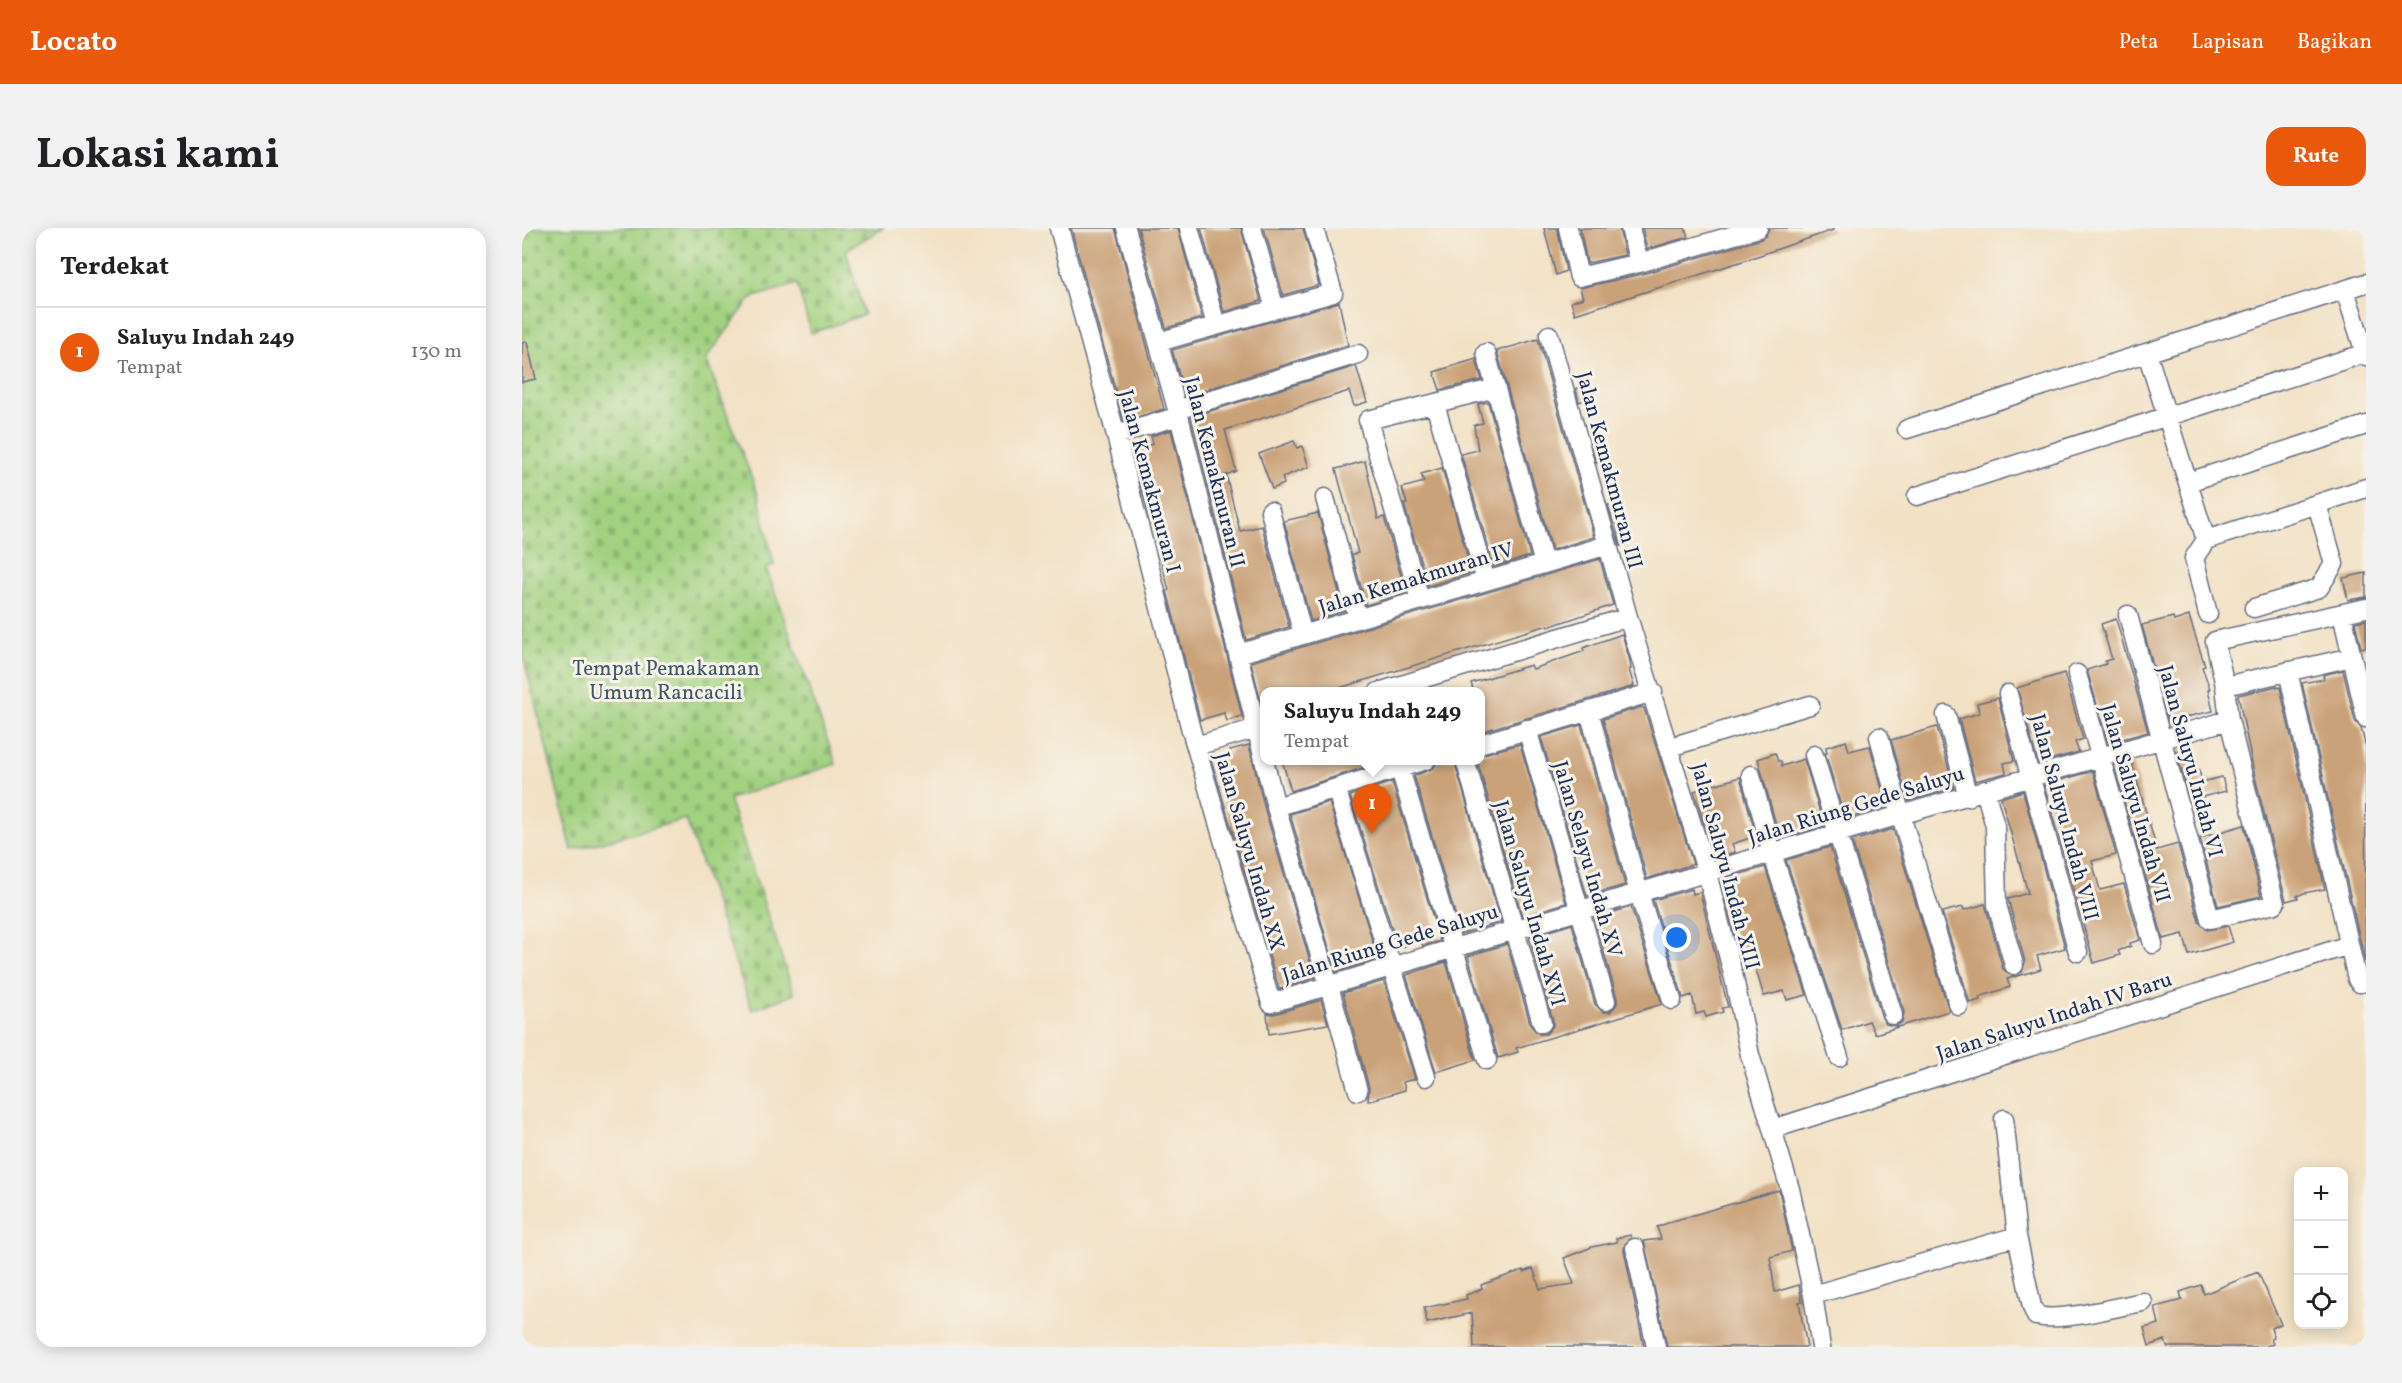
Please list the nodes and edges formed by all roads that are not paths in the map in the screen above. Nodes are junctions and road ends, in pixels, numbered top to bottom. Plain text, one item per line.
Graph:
1 (1059, 228) edge
2 (1126, 228) edge
3 (1189, 228) edge
4 (1252, 228) edge
5 (1314, 228) edge
6 (1568, 228) edge
7 (1630, 228) edge
8 (1758, 228) edge
9 (1697, 237) edge
10 (1639, 263) junction
11 (2366, 283) edge
12 (2345, 290) junction
13 (1275, 309) junction
14 (1215, 325) junction
15 (1549, 335) dead end
16 (1158, 342) junction
17 (1486, 353) dead end
18 (2146, 353) junction
19 (1358, 354) dead end
20 (2366, 354) edge
21 (1496, 388) junction
22 (1435, 404) junction
23 (1178, 413) junction
24 (2167, 416) junction
25 (2366, 425) edge
26 (1907, 429) dead end
27 (1116, 435) junction
28 (2188, 482) junction
29 (2366, 489) edge
30 (1917, 496) dead end
31 (1325, 498) dead end
32 (2317, 504) junction
33 (1270, 511) dead end
34 (2206, 540) junction
35 (1608, 545) junction
36 (1544, 564) junction
37 (1486, 580) junction
38 (1420, 600) junction
39 (2254, 608) dead end
40 (2366, 608) edge
41 (2208, 614) dead end
42 (2342, 614) junction
43 (2128, 615) dead end
44 (1628, 617) junction
45 (1358, 619) junction
46 (1303, 635) junction
47 (1238, 654) junction
48 (2352, 657) junction
49 (2288, 671) junction
50 (2077, 674) dead end
51 (2225, 686) junction
52 (1395, 687) edge
53 (1653, 692) junction
54 (2008, 694) dead end
55 (1810, 705) dead end
56 (1589, 711) junction
57 (1946, 715) dead end
58 (2366, 718) edge
59 (2229, 720) junction
60 (1260, 727) edge
61 (1527, 729) junction
62 (1880, 737) dead end
63 (2162, 740) junction
64 (1485, 742) edge
65 (1196, 746) junction
66 (1670, 747) junction
67 (1814, 754) dead end
68 (2100, 758) junction
69 (1265, 765) edge
70 (1412, 765) edge
71 (1466, 765) edge
72 (1400, 769) junction
73 (1751, 775) dead end
74 (2031, 778) junction
75 (1336, 788) junction
76 (1985, 790) junction
77 (1968, 797) junction
78 (1276, 807) junction
79 (1901, 816) junction
80 (1838, 833) junction
81 (1772, 853) junction
82 (1707, 873) junction
83 (1639, 893) junction
84 (1579, 911) junction
85 (1514, 929) junction
86 (2153, 944) dead end
87 (2349, 945) junction
88 (1453, 948) junction
89 (2078, 952) dead end
90 (2014, 965) dead end
91 (1391, 966) junction
92 (2366, 982) edge
93 (1329, 986) junction
94 (1672, 1000) dead end
95 (1606, 1001) dead end
96 (1271, 1003) joint
97 (1959, 1006) dead end
98 (1893, 1015) dead end
99 (1542, 1023) dead end
100 (1839, 1057) dead end
101 (1487, 1060) dead end
102 (1426, 1077) dead end
103 (1358, 1091) dead end
104 (2004, 1119) dead end
105 (1773, 1129) junction
106 (2017, 1236) junction
107 (1635, 1248) dead end
108 (1813, 1295) junction
109 (2144, 1302) dead end
110 (1656, 1347) edge
111 (1821, 1347) edge

1 - 27 street, Jalan Kemakmuran I
2 - 16 street, Jalan Kemakmuran II
3 - 14 street
4 - 13 street
5 - 13 street
6 - 10 street
7 - 10 street
8 - 9 street
9 - 10 street
11 - 12 street
12 - 18 street
12 - 20 street
13 - 14 street
14 - 16 street
15 - 35 street, Jalan Kemakmuran III
16 - 23 street, Jalan Kemakmuran II
17 - 21 street
18 - 24 street
18 - 26 street
19 - 23 street
20 - 24 street
21 - 22 street
21 - 36 street
22 - 37 street
22 - 38 street
23 - 27 street
23 - 47 street, Jalan Kemakmuran II
24 - 28 street
24 - 30 street
25 - 28 street
27 - 65 street, Jalan Kemakmuran I
28 - 34 street
29 - 32 street
31 - 45 street
32 - 34 street
32 - 39 street
33 - 46 street
34 - 41 street
35 - 36 street, Jalan Kemakmuran IV
35 - 44 street, Jalan Kemakmuran III
36 - 37 street, Jalan Kemakmuran IV
37 - 38 street, Jalan Kemakmuran IV
38 - 45 street, Jalan Kemakmuran IV
40 - 42 street
42 - 48 street
42 - 51 street
43 - 63 street, Jalan Saluyu Indah VI
44 - 52 street
44 - 53 street, Jalan Saluyu Indah XIII
45 - 46 street, Jalan Kemakmuran IV
46 - 47 street, Jalan Kemakmuran IV
47 - 60 street, Jalan Kemakmuran II
48 - 49 street
48 - 58 street
49 - 51 street
49 - 87 street
50 - 68 street, Jalan Saluyu Indah VII
51 - 59 street
53 - 56 street
53 - 66 street, Jalan Saluyu Indah XIII
54 - 74 street, Jalan Saluyu Indah VIII
55 - 66 street
56 - 61 street
56 - 83 street
57 - 77 street
59 - 63 street, Jalan Riung Gede Saluyu
59 - 63 street, Jalan Saluyu Indah VI
60 - 65 street
61 - 64 street
61 - 84 street, Jalan Selayu Indah XV
62 - 79 street
63 - 68 street, Jalan Riung Gede Saluyu
65 - 96 street, Jalan Saluyu Indah XX
66 - 82 street, Jalan Saluyu Indah XIII
67 - 80 street
68 - 74 street, Jalan Riung Gede Saluyu
68 - 86 street, Jalan Saluyu Indah VII
69 - 78 street, Jalan Kemakmuran II
70 - 72 street
71 - 85 street, Jalan Saluyu Indah XVI
72 - 75 street
72 - 88 street
73 - 81 street
74 - 76 street, Jalan Riung Gede Saluyu
74 - 89 street, Jalan Saluyu Indah VIII
75 - 78 street
75 - 91 street
76 - 77 street, Jalan Riung Gede Saluyu
76 - 90 street
77 - 79 street, Jalan Riung Gede Saluyu
78 - 93 street, Jalan Kemakmuran II
79 - 80 street, Jalan Riung Gede Saluyu
79 - 97 street
80 - 81 street, Jalan Riung Gede Saluyu
80 - 98 street
81 - 82 street, Jalan Riung Gede Saluyu
81 - 100 street
82 - 83 street, Jalan Riung Gede Saluyu
82 - 105 street, Jalan Saluyu Indah XIII
83 - 84 street, Jalan Riung Gede Saluyu
83 - 94 street
84 - 85 street, Jalan Riung Gede Saluyu
84 - 95 street, Jalan Selayu Indah XV
85 - 88 street, Jalan Riung Gede Saluyu
85 - 99 street, Jalan Saluyu Indah XVI
87 - 92 street
87 - 105 street, Jalan Saluyu Indah IV Baru
88 - 91 street, Jalan Riung Gede Saluyu
88 - 101 street
91 - 93 street, Jalan Riung Gede Saluyu
91 - 102 street
93 - 96 street, Jalan Riung Gede Saluyu
93 - 103 street, Jalan Kemakmuran II
104 - 106 street
105 - 108 street, Jalan Saluyu Indah XIII
106 - 108 street
106 - 109 street
107 - 110 street
108 - 111 street, Jalan Saluyu Indah XIII

